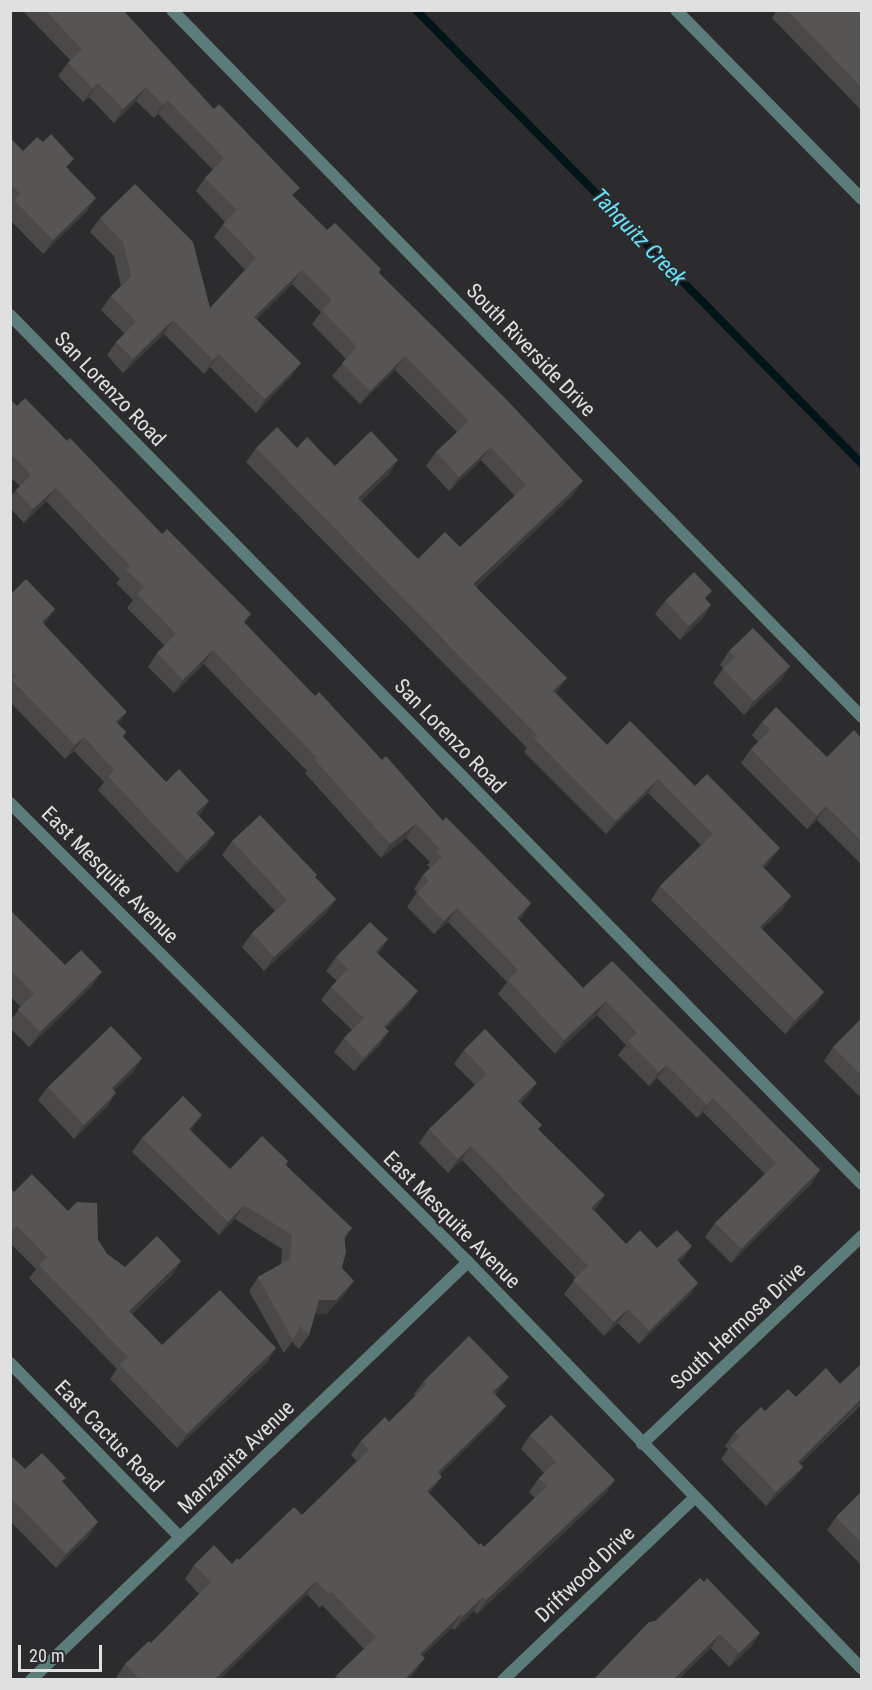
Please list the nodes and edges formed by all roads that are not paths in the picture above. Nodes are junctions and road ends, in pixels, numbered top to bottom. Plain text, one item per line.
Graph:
1 (172, 10) edge
2 (676, 10) edge
3 (861, 199) edge
4 (10, 315) edge
5 (861, 717) edge
6 (10, 803) edge
7 (861, 1184) edge
8 (861, 1236) edge
9 (468, 1263) junction
10 (10, 1363) edge
11 (642, 1444) junction
12 (695, 1497) junction
13 (180, 1537) junction
14 (861, 1669) edge
15 (31, 1680) edge
16 (503, 1680) edge

1 - 5 street, South Riverside Drive
2 - 3 street
4 - 7 street, San Lorenzo Road
6 - 9 street, East Mesquite Avenue
8 - 11 street, South Hermosa Drive
9 - 11 street, East Mesquite Avenue
9 - 13 street, Manzanita Avenue
10 - 13 street, East Cactus Road
11 - 12 street, East Mesquite Avenue
12 - 14 street, East Mesquite Avenue
12 - 16 street, Driftwood Drive
13 - 15 street, Manzanita Avenue

